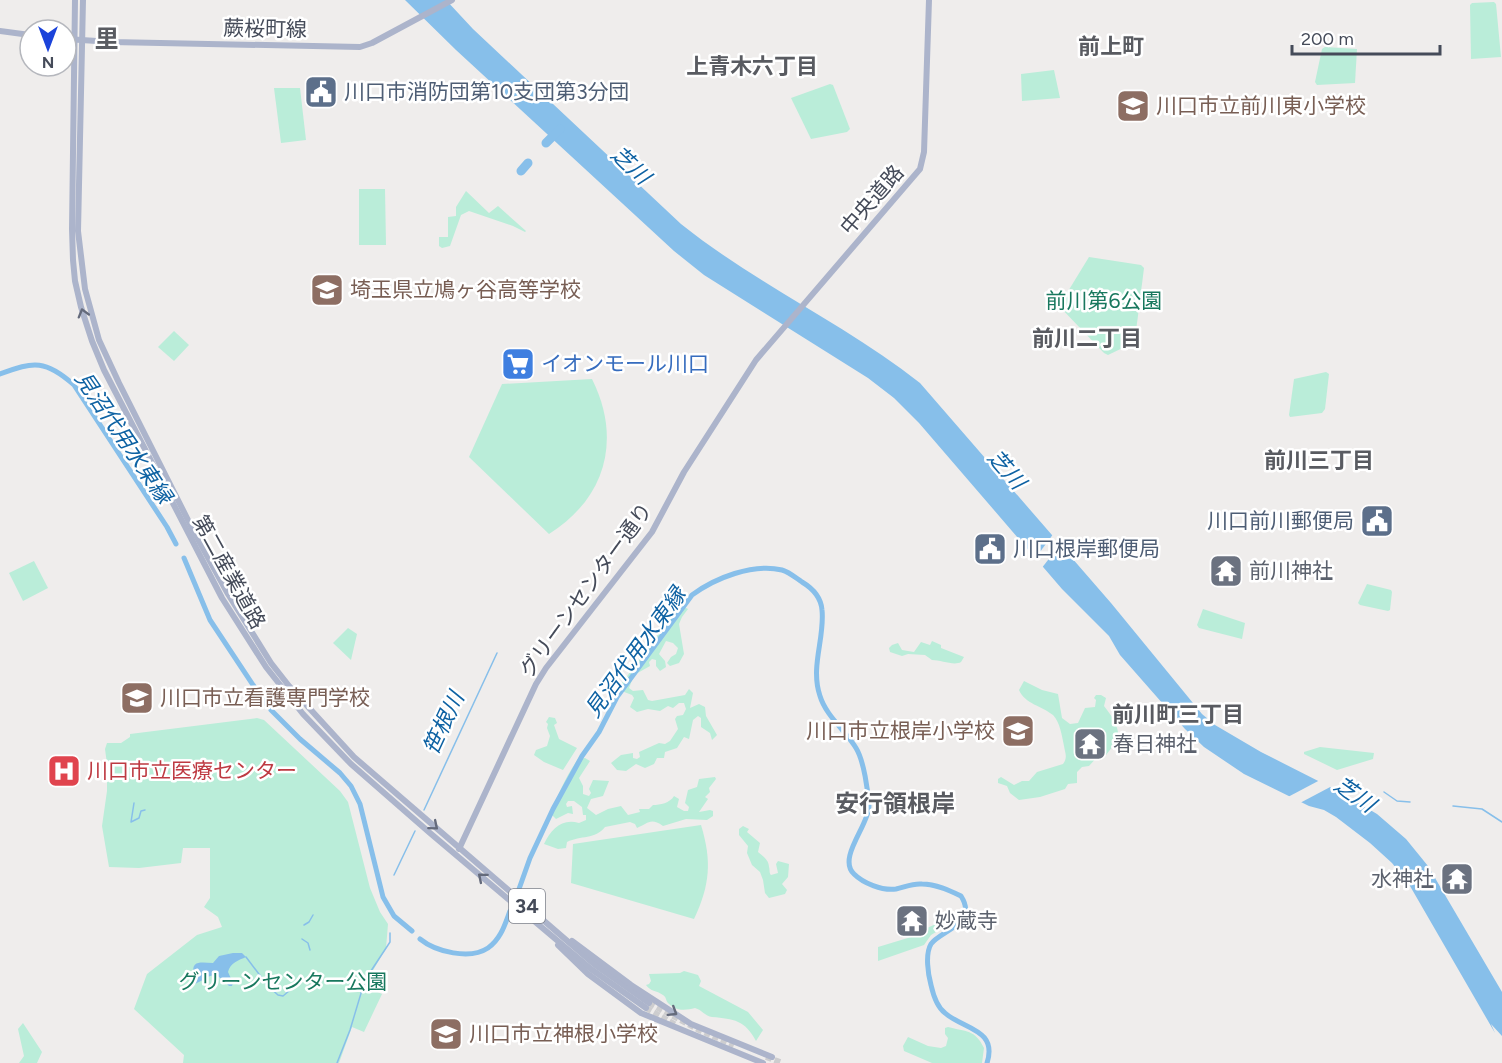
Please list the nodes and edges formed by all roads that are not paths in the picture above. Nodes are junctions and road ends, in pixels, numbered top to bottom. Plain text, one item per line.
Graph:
1 (75, 0) edge
2 (83, 0) edge
3 (452, 0) edge
4 (929, 0) edge
5 (75, 18) edge
6 (0, 31) edge
7 (18, 33) edge
8 (78, 41) edge
9 (82, 41) junction
10 (74, 78) edge
11 (761, 354) joint
12 (459, 848) junction
13 (456, 855) junction
14 (554, 934) junction
15 (647, 1005) tunnel mouth
16 (772, 1057) dead end
17 (763, 1063) edge

1 - 5 main road, 第二産業道路 / 34
2 - 9 main road, 第二産業道路 / 34
3 - 9 main road, 蕨桜町線
4 - 11 main road, 中央道路
6 - 7 main road
8 - 9 main road, 蕨桜町線
9 -> 12 main road, 第二産業道路 / 34
13 -> 10 main road, 第二産業道路 / 34
11 - 12 main road, グリーンセンター通り
12 - 13 main road, グリーンセンター通り
12 - 14 main road, 第二産業道路 / 34
14 -> 13 main road, 第二産業道路 / 34
14 - 15 main road, 第二産業道路 / 34
14 -> 16 main road
14 - 17 main road

